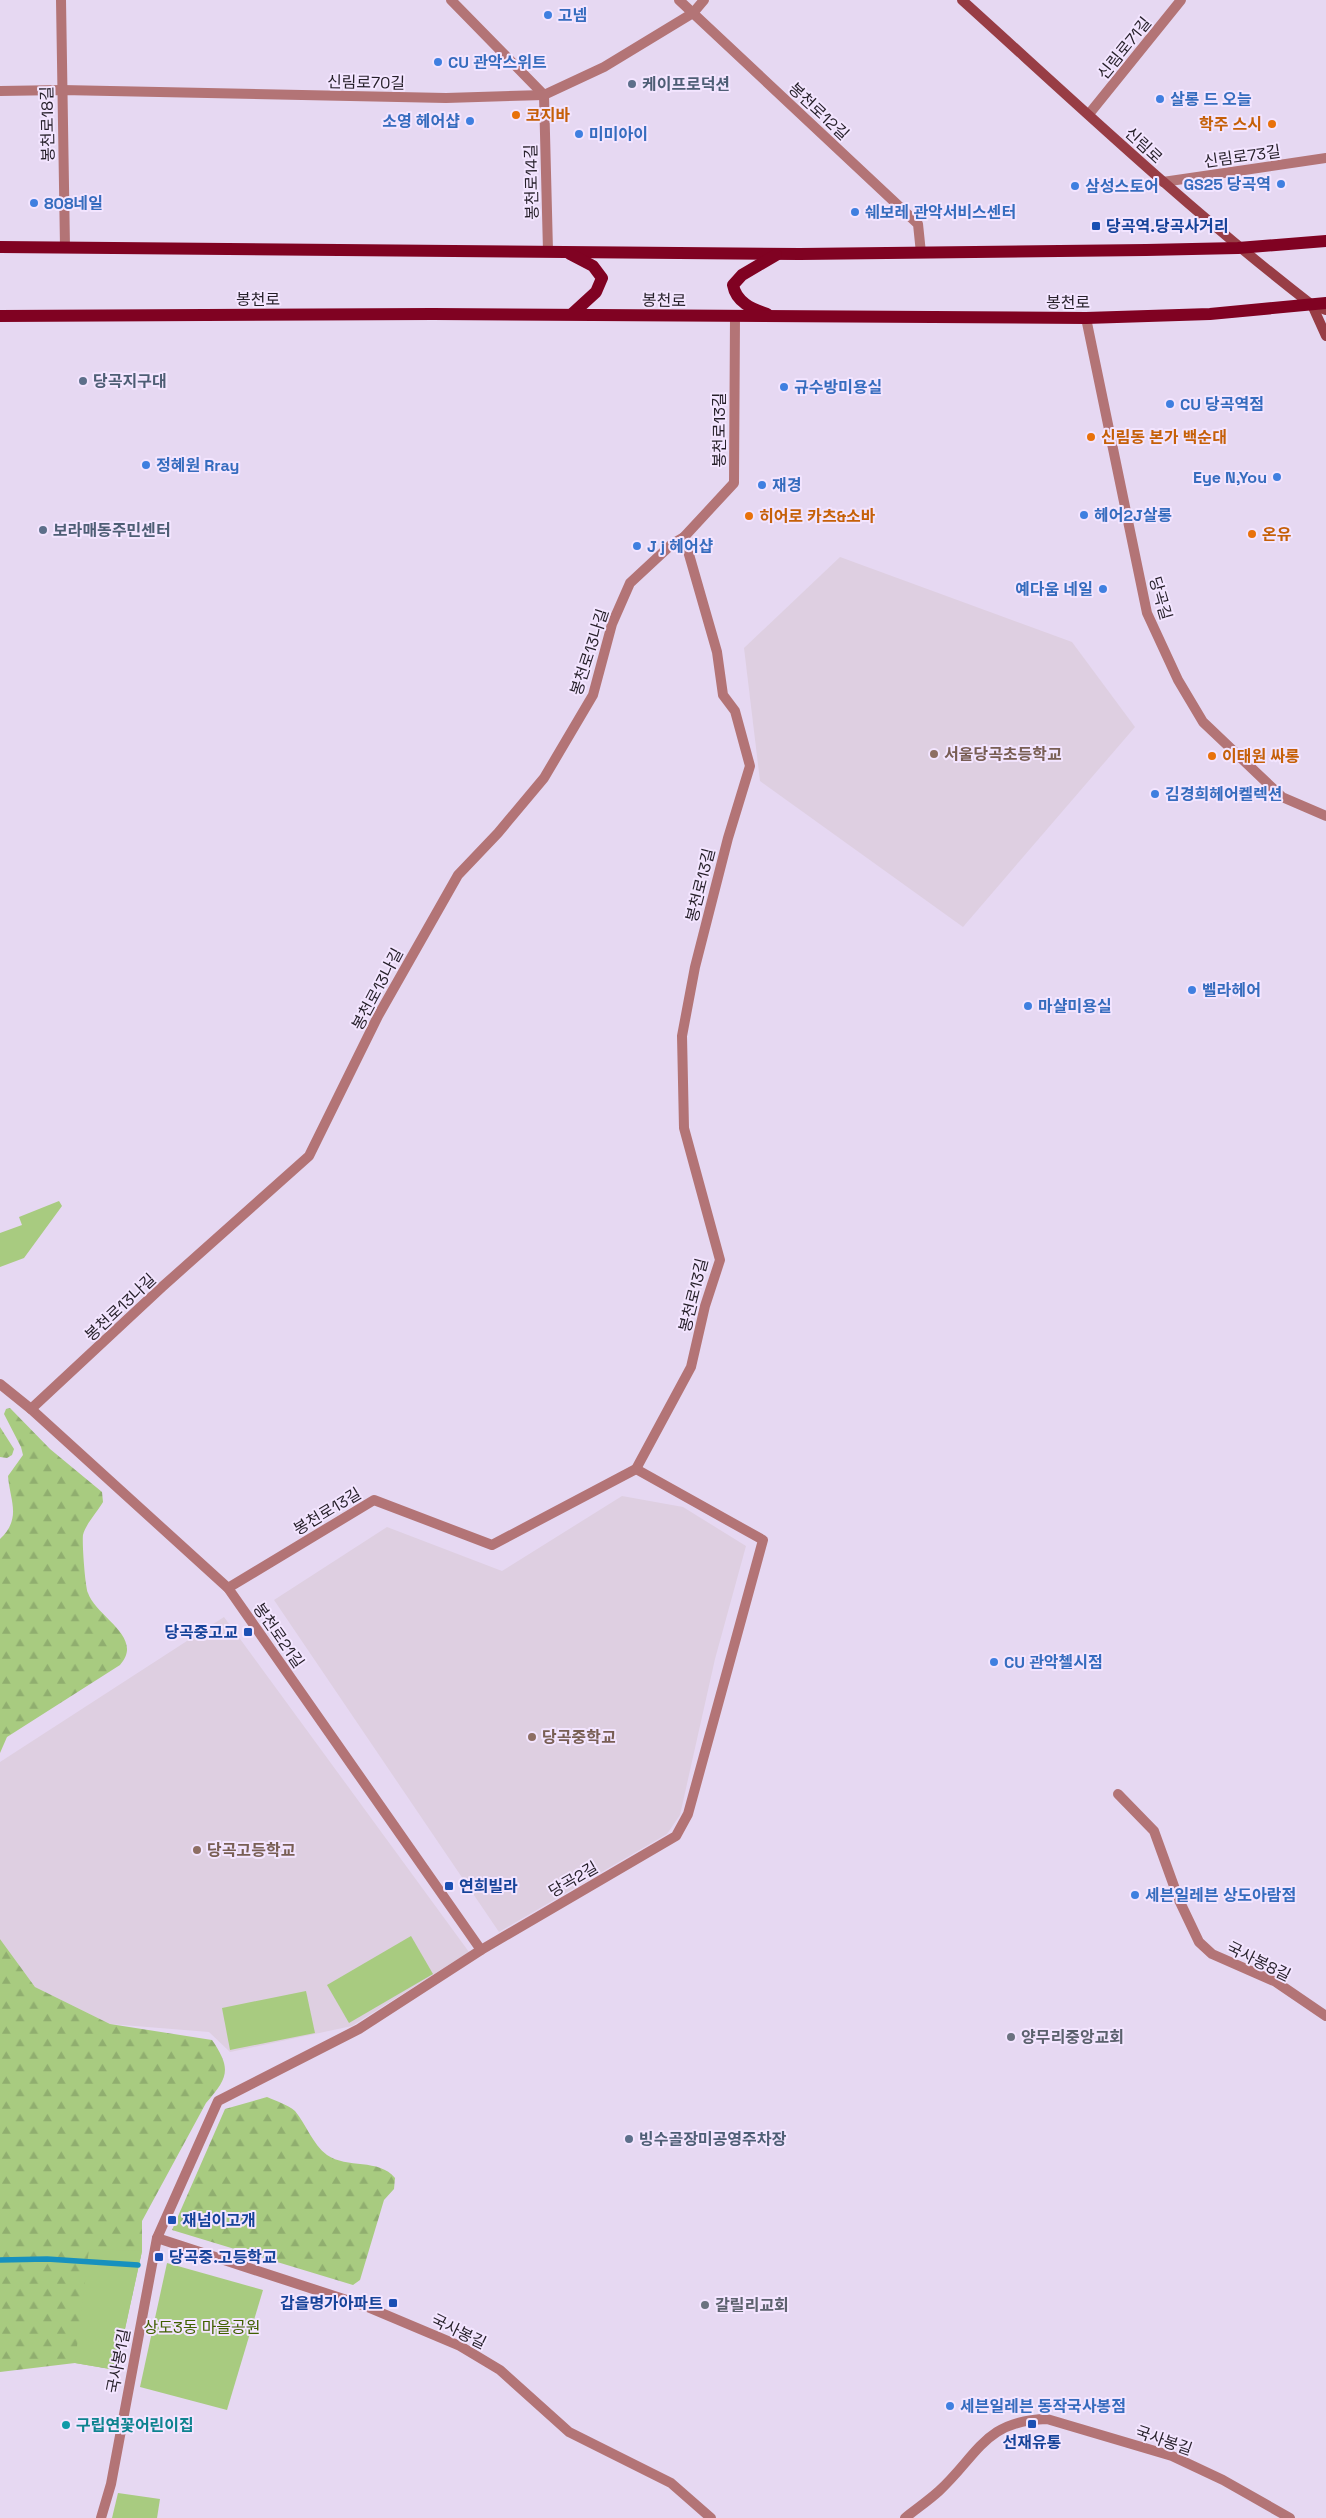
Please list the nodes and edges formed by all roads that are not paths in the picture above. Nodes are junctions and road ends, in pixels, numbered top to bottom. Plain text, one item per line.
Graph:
1 (61, 0) edge
2 (451, 0) edge
3 (679, 0) edge
4 (704, 0) edge
5 (962, 0) edge
6 (1181, 0) edge
7 (693, 13) junction
8 (62, 90) junction
9 (0, 91) edge
10 (544, 95) junction
11 (1089, 114) junction
12 (1326, 158) edge
13 (1163, 182) junction
14 (1326, 241) edge
15 (2, 246) edge
16 (65, 246) junction
17 (1238, 248) junction
18 (548, 251) junction
19 (565, 252) junction
20 (921, 253) junction
21 (778, 254) junction
22 (1326, 303) edge
23 (1312, 305) junction
24 (1326, 310) edge
25 (572, 314) junction
26 (0, 316) edge
27 (735, 317) junction
28 (774, 317) junction
29 (1086, 318) junction
30 (1326, 336) edge
31 (684, 538) junction
32 (1326, 816) edge
33 (0, 1384) edge
34 (31, 1409) junction
35 (636, 1469) junction
36 (228, 1588) junction
37 (1118, 1794) dead end
38 (481, 1950) junction
39 (1326, 2016) edge
40 (218, 2101) joint
41 (157, 2238) junction
42 (101, 2518) edge
43 (711, 2518) edge
44 (905, 2518) edge
45 (1290, 2518) edge

1 - 8 street, 봉천로18길
2 - 10 street
3 - 7 street, 봉천로12길
4 - 7 street, 신림로70길
5 - 11 main road, 신림로
6 - 11 street, 신림로71길
7 - 10 street, 신림로70길
7 - 20 street, 봉천로12길
8 - 9 street, 신림로70길
8 - 10 street, 신림로70길
8 - 16 street, 봉천로18길
10 - 18 street, 봉천로14길
11 - 13 main road, 신림로
12 - 13 street, 신림로73길
13 - 17 main road, 신림로
14 - 17 main road
15 - 16 main road
16 - 18 main road
17 - 20 main road
17 - 23 main road, 신림로
18 - 19 main road
19 - 21 main road
19 - 25 main road
20 - 21 main road
21 - 28 main road
22 - 23 main road, 봉천로
23 - 24 main road
23 - 29 main road, 봉천로
23 - 30 main road
25 - 26 main road, 봉천로
25 - 27 main road, 봉천로
27 - 28 main road, 봉천로
27 - 31 street, 봉천로13길
28 - 29 main road, 봉천로
29 - 32 street, 당곡길
31 - 34 street, 봉천로13나길
31 - 35 street, 봉천로13길
33 - 34 street, 봉천로21길
34 - 36 street, 봉천로21길
35 - 36 street, 봉천로13길
35 - 38 street, 당곡2길
36 - 38 street, 봉천로21길
37 - 39 street, 국사봉8길
38 - 40 street, 당곡2길
40 - 41 street, 국사봉1길
41 - 42 street, 국사봉1길
41 - 43 street, 국사봉길
44 - 45 street, 국사봉길

